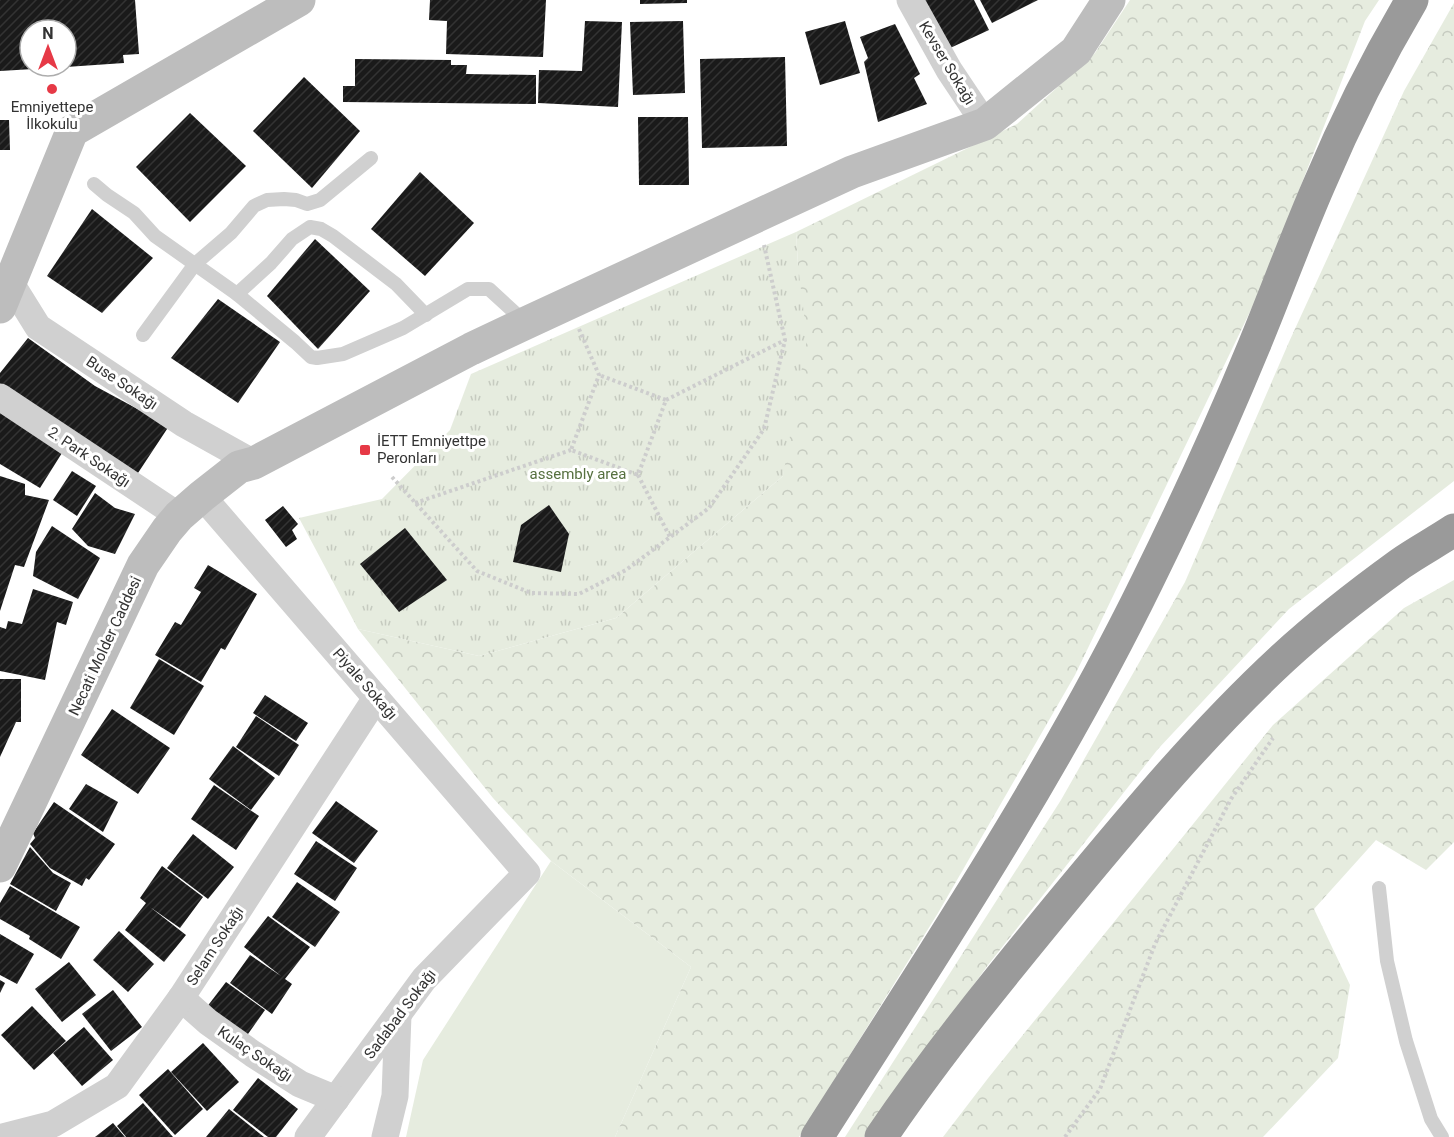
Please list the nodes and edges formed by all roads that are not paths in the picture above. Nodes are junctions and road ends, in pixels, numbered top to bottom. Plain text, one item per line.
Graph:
1 (299, 0) edge
2 (910, 0) edge
3 (1109, 0) edge
4 (1412, 0) edge
5 (985, 124) junction
6 (370, 158) dead end
7 (94, 184) dead end
8 (195, 264) junction
9 (5, 294) edge
10 (237, 294) junction
11 (426, 315) junction
12 (526, 323) junction
13 (143, 335) dead end
14 (0, 397) edge
15 (254, 463) junction
16 (190, 506) junction
17 (1454, 530) edge
18 (376, 698) junction
19 (0, 866) edge
20 (527, 873) joint
21 (1379, 888) dead end
22 (181, 998) junction
23 (398, 1015) junction
24 (336, 1099) junction
25 (3, 1137) edge
26 (308, 1137) edge
27 (385, 1137) edge
28 (817, 1137) edge
29 (880, 1137) edge
30 (1442, 1137) edge

1 - 9 main road
2 - 5 street, Kevser Sokağı
3 - 5 main road, Necati Molder Caddesi
4 - 28 highway
5 - 12 main road, Necati Molder Caddesi
6 - 8 lane
7 - 8 lane
8 - 10 lane
8 - 13 lane
9 - 15 street, Buse Sokağı
10 - 11 lane
10 - 11 lane
11 - 12 lane
12 - 15 main road, Necati Molder Caddesi
14 - 16 street, 2. Park Sokağı
15 - 16 main road, Necati Molder Caddesi
16 - 18 street, Piyale Sokağı
16 - 19 main road, Necati Molder Caddesi
17 - 29 highway
18 - 20 street, Piyale Sokağı
18 - 22 street, Selam Sokağı
20 - 23 street, Sadabad Sokağı
21 - 30 lane
22 - 24 street, Kulaç Sokağı
22 - 25 street, Selam Sokağı
23 - 24 street, Sadabad Sokağı
23 - 27 street
24 - 26 street, Sadabad Sokağı

